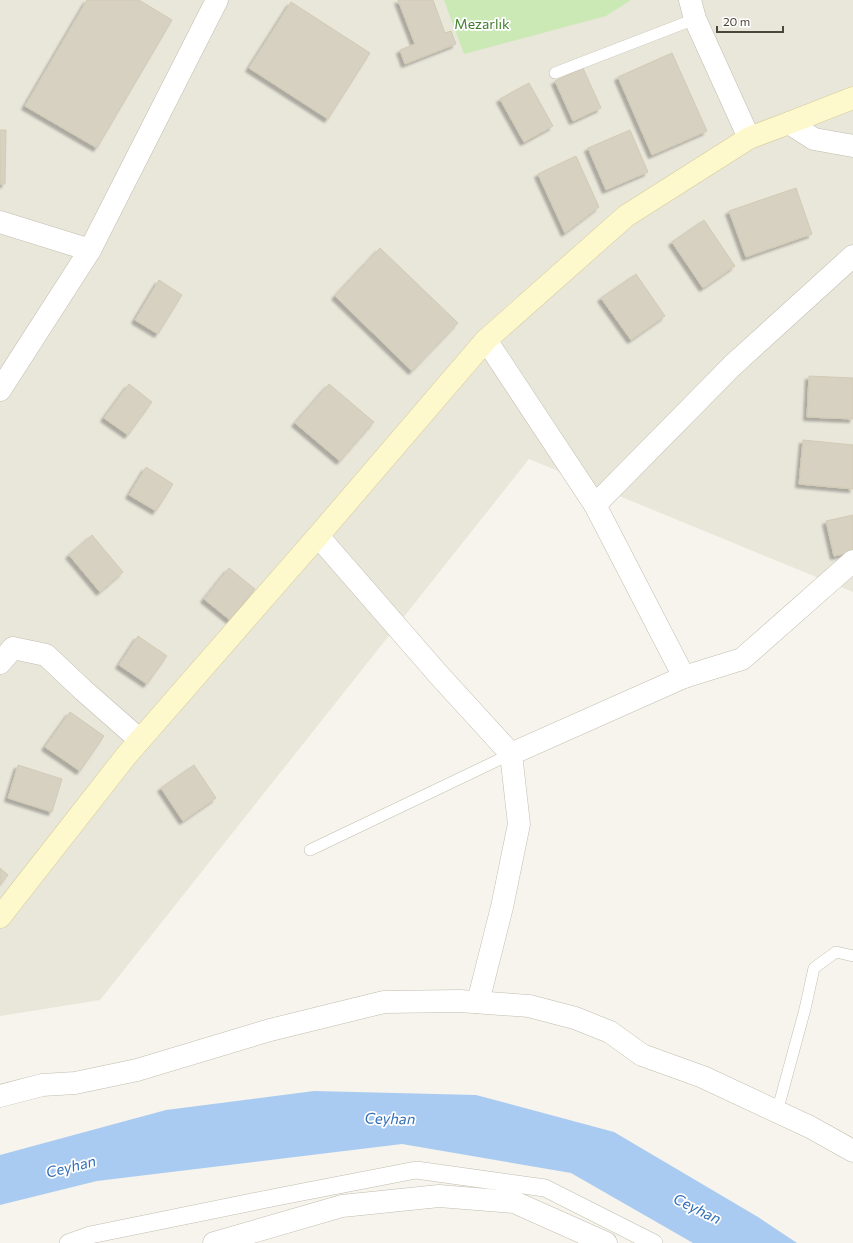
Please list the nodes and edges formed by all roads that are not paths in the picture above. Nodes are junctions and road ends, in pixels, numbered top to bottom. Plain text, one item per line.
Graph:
1 (217, 0) edge
2 (692, 9) edge
3 (555, 73) dead end
4 (853, 98) edge
5 (789, 123) junction
6 (749, 138) junction
7 (853, 146) edge
8 (0, 222) edge
9 (90, 250) junction
10 (853, 256) edge
11 (486, 340) junction
12 (0, 390) edge
13 (595, 505) junction
14 (318, 536) junction
15 (853, 561) edge
16 (0, 663) edge
17 (684, 677) junction
18 (140, 740) junction
19 (511, 754) junction
20 (310, 850) dead end
21 (0, 917) edge
22 (853, 956) edge
23 (478, 1002) junction
24 (0, 1096) edge
25 (778, 1112) junction
26 (853, 1151) edge
27 (68, 1243) edge
28 (214, 1243) edge
29 (606, 1243) edge
30 (654, 1243) edge

1 - 9 street
2 - 3 lane
2 - 6 street
4 - 5 main road
5 - 6 main road
5 - 7 street
6 - 11 main road
8 - 9 street
9 - 12 street
10 - 13 street
11 - 13 street
11 - 14 main road
13 - 17 street
14 - 18 main road
14 - 19 street
15 - 17 street
16 - 18 street
17 - 19 street
18 - 21 main road
19 - 20 lane
19 - 23 street
22 - 25 lane
23 - 24 street
23 - 25 street
25 - 26 street
27 - 30 street
28 - 29 street

